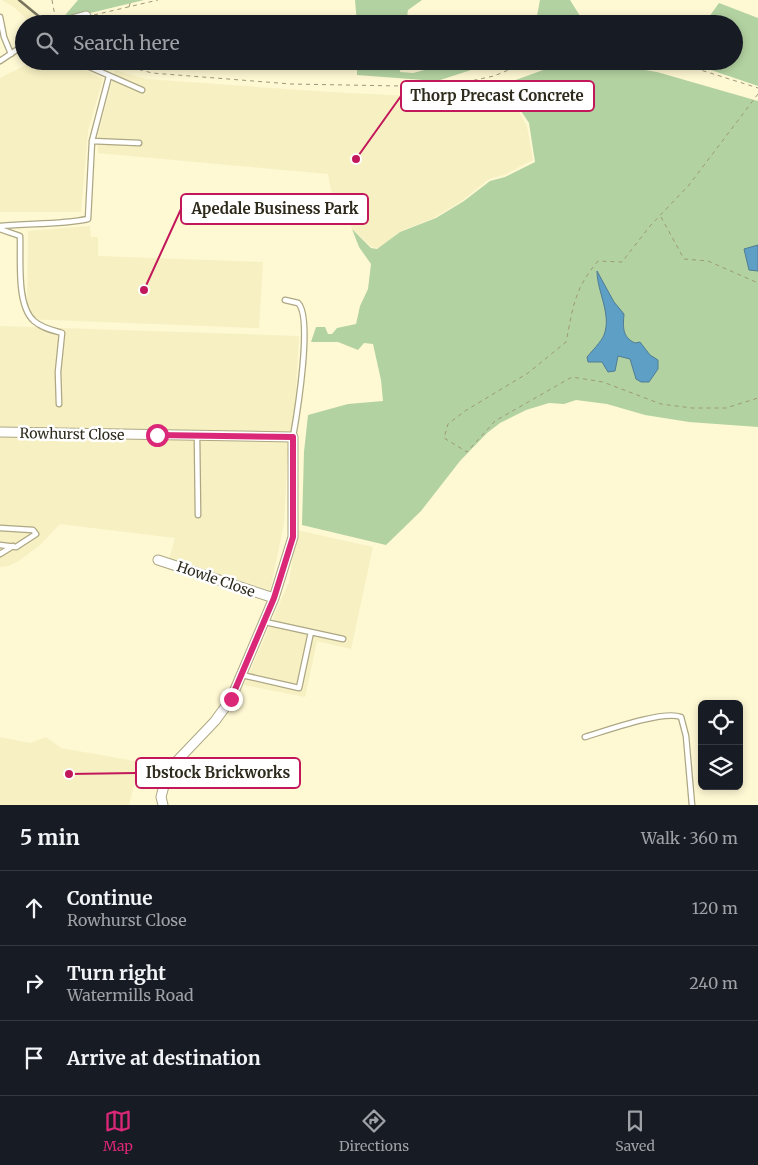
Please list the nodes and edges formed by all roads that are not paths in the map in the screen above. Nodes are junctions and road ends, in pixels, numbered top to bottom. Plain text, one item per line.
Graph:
1 (0, 17) edge
2 (15, 51) edge
3 (11, 54) junction
4 (0, 61) edge
5 (96, 70) edge
6 (109, 76) junction
7 (142, 90) dead end
8 (92, 141) junction
9 (139, 142) dead end
10 (0, 228) edge
11 (284, 300) dead end
12 (59, 404) dead end
13 (0, 432) edge
14 (197, 436) junction
15 (293, 437) junction
16 (198, 516) dead end
17 (0, 528) edge
18 (0, 545) edge
19 (13, 546) junction
20 (0, 554) edge
21 (158, 560) dead end
22 (274, 598) junction
23 (265, 622) junction
24 (312, 632) junction
25 (343, 639) dead end
26 (242, 675) junction
27 (585, 737) dead end
28 (163, 805) edge
29 (692, 805) edge

1 - 3 lane
2 - 3 lane
3 - 4 lane
5 - 6 lane
6 - 7 lane
6 - 8 lane
8 - 9 lane
8 - 10 lane
10 - 12 lane
11 - 15 lane
13 - 14 street, Rowhurst Close
14 - 15 street, Rowhurst Close
14 - 16 lane
15 - 22 street
17 - 19 lane
18 - 19 lane
19 - 20 lane
21 - 22 street, Howle Close
22 - 23 street
23 - 24 lane
23 - 26 street
24 - 25 lane
24 - 26 lane
26 - 28 street
27 - 29 lane

